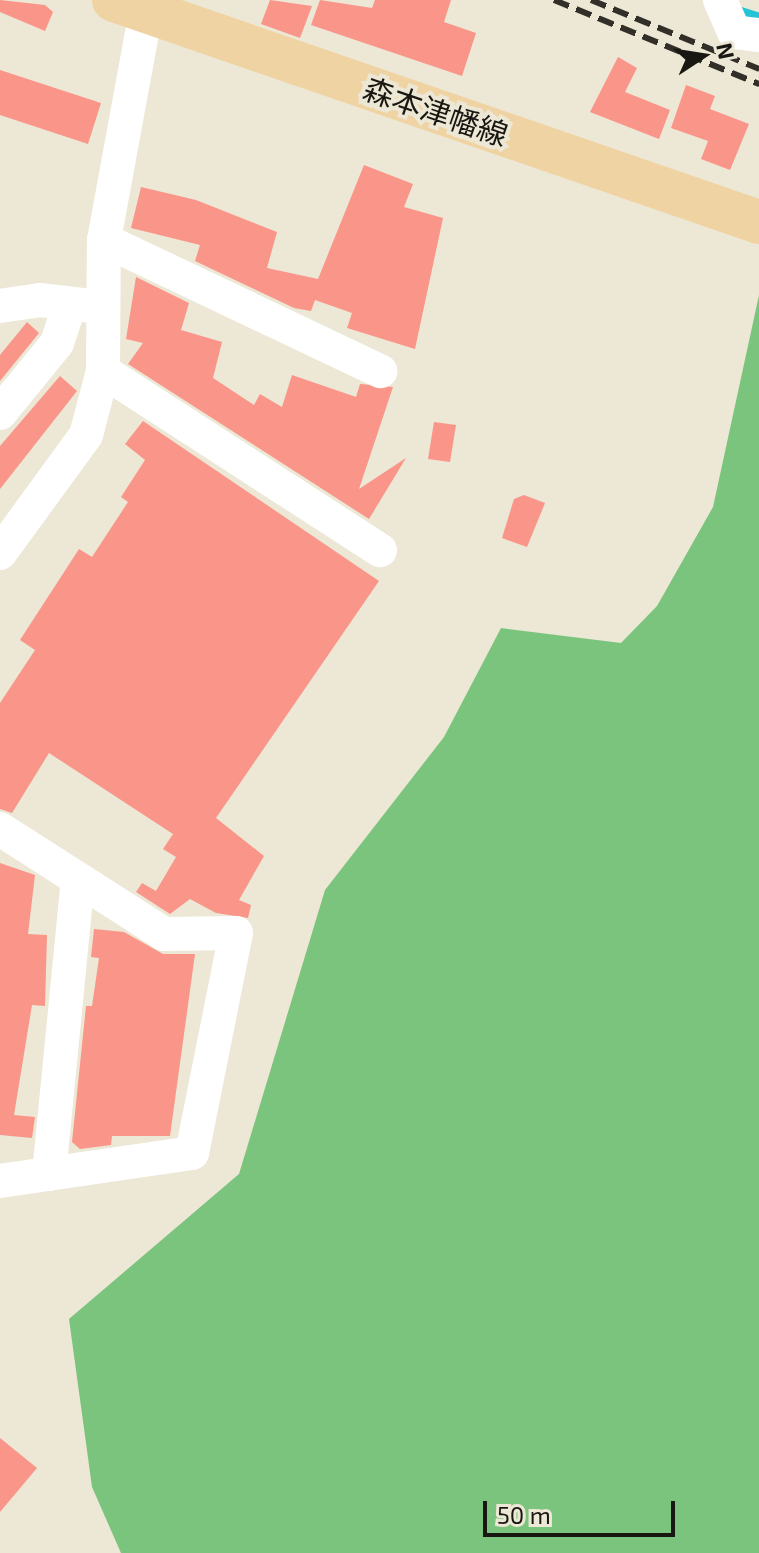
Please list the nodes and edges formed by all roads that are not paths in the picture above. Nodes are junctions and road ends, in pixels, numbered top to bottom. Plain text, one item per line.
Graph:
1 (130, 6) edge
2 (759, 222) edge
3 (104, 240) junction
4 (70, 304) junction
5 (0, 306) edge
6 (104, 307) junction
7 (103, 371) junction
8 (380, 371) dead end
9 (0, 413) edge
10 (380, 550) dead end
11 (0, 553) edge
12 (0, 829) edge
13 (78, 879) junction
14 (49, 1174) junction
15 (0, 1181) edge

1 - 2 main road, 森本津幡線
1 - 3 street
3 - 6 street
3 - 8 street
4 - 5 street
4 - 6 street
4 - 9 street
6 - 7 street
7 - 10 street
7 - 11 street
12 - 13 street
13 - 14 street
13 - 14 street
14 - 15 street

